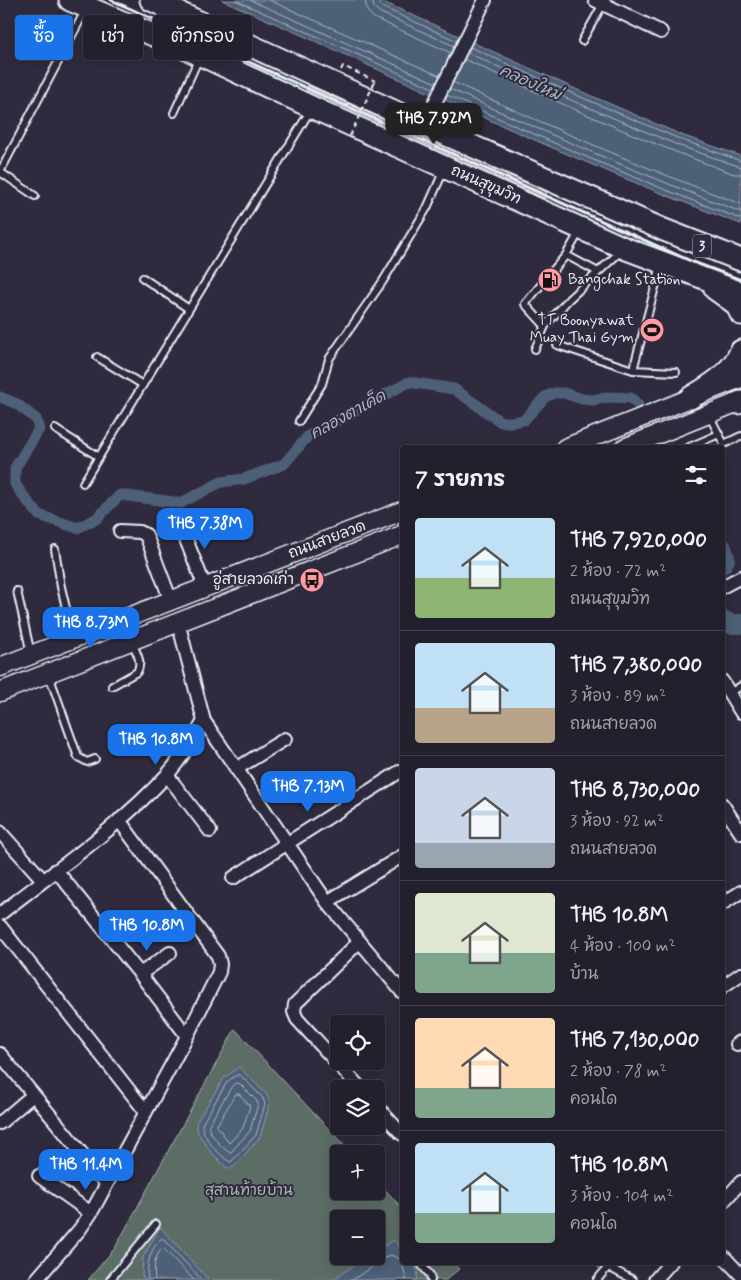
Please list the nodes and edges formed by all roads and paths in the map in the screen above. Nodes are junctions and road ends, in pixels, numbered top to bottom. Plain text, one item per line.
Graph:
1 (151, 0) edge
2 (485, 0) edge
3 (599, 2) edge
4 (78, 4) edge
5 (661, 32) dead end
6 (153, 35) edge
7 (582, 41) dead end
8 (199, 60) edge
9 (211, 60) edge
10 (375, 81) dead end
11 (312, 108) junction
12 (174, 113) dead end
13 (424, 125) junction
14 (350, 136) dead end
15 (445, 167) junction
16 (0, 172) edge
17 (35, 196) dead end
18 (581, 228) junction
19 (624, 248) junction
20 (566, 255) junction
21 (741, 260) edge
22 (661, 263) junction
23 (598, 272) junction
24 (689, 274) junction
25 (144, 278) dead end
26 (741, 292) edge
27 (189, 309) junction
28 (741, 314) edge
29 (545, 326) junction
30 (557, 345) dead end
31 (535, 349) dead end
32 (741, 351) edge
33 (97, 357) dead end
34 (633, 370) junction
35 (676, 372) dead end
36 (741, 378) edge
37 (143, 385) junction
38 (690, 398) junction
39 (740, 402) edge
40 (709, 414) junction
41 (299, 421) dead end
42 (55, 429) dead end
43 (719, 434) junction
44 (741, 436) edge
45 (591, 443) edge
46 (632, 445) edge
47 (694, 445) edge
48 (99, 457) junction
49 (82, 483) dead end
50 (400, 512) edge
51 (179, 522) dead end
52 (120, 531) dead end
53 (400, 537) edge
54 (56, 549) dead end
55 (741, 577) edge
56 (725, 585) edge
57 (205, 587) junction
58 (17, 591) dead end
59 (171, 601) junction
60 (178, 622) junction
61 (74, 639) junction
62 (132, 640) junction
63 (31, 655) junction
64 (0, 667) edge
65 (49, 673) junction
66 (112, 686) dead end
67 (725, 686) edge
68 (741, 686) edge
69 (0, 692) edge
70 (730, 693) junction
71 (741, 712) edge
72 (204, 721) junction
73 (285, 739) dead end
74 (95, 759) dead end
75 (236, 769) junction
76 (399, 772) dead end
77 (167, 775) junction
78 (725, 809) edge
79 (119, 820) junction
80 (210, 831) dead end
81 (0, 832) edge
82 (741, 833) edge
83 (286, 843) junction
84 (400, 857) edge
85 (56, 870) junction
86 (234, 878) dead end
87 (43, 880) junction
88 (741, 892) edge
89 (327, 902) junction
90 (725, 902) edge
91 (0, 914) edge
92 (0, 926) edge
93 (359, 942) junction
94 (170, 953) dead end
95 (140, 974) junction
96 (741, 974) edge
97 (725, 985) edge
98 (400, 990) edge
99 (187, 1036) junction
100 (0, 1054) edge
101 (353, 1080) edge
102 (33, 1095) junction
103 (146, 1112) junction
104 (385, 1116) edge
105 (0, 1123) edge
106 (400, 1132) edge
107 (39, 1176) dead end
108 (741, 1182) edge
109 (106, 1183) junction
110 (725, 1200) edge
111 (91, 1212) junction
112 (156, 1224) dead end
113 (725, 1258) edge
114 (422, 1265) edge
115 (604, 1265) edge
116 (668, 1265) edge
117 (608, 1267) junction
118 (741, 1275) edge
119 (36, 1280) edge
120 (110, 1280) edge
121 (431, 1280) edge
122 (597, 1280) edge
123 (633, 1280) edge
124 (655, 1280) edge

1 - 13 highway, ถนนสุขุมวิท / 3
2 - 13 street
3 - 5 street
3 - 7 lane
4 - 6 highway, ถนนสุขุมวิท / 3
4 - 16 lane
8 - 12 lane
9 - 11 highway, ถนนสุขุมวิท / 3
10 - 14 path, bridge
11 - 15 highway, ถนนสุขุมวิท / 3
11 - 27 lane
13 - 21 highway, ถนนสุขุมวิท / 3
15 - 18 highway, ถนนสุขุมวิท / 3
15 - 41 lane
16 - 17 lane
18 - 19 highway, ถนนสุขุมวิท / 3
18 - 20 lane
19 - 22 highway, ถนนสุขุมวิท / 3
19 - 23 lane
20 - 23 lane
20 - 29 lane
22 - 24 highway, ถนนสุขุมวิท / 3
22 - 34 lane
23 - 29 lane
24 - 26 highway, ถนนสุขุมวิท / 3
24 - 28 highway
25 - 27 lane
27 - 37 lane
29 - 31 lane
30 - 34 lane
32 - 38 highway
33 - 37 lane
34 - 35 lane
36 - 38 main road
37 - 48 lane
38 - 45 main road
39 - 40 main road
40 - 43 lane
40 - 46 main road
42 - 48 lane
43 - 44 lane
43 - 47 lane
48 - 49 lane
50 - 57 main road, ถนนสายลวด
51 - 57 street
52 - 59 street
53 - 60 main road, ถนนสายลวด
54 - 61 lane
55 - 56 street
57 - 59 main road, ถนนสายลวด
58 - 63 lane
59 - 61 main road, ถนนสายลวด
60 - 62 main road, ถนนสายลวด
60 - 72 street
61 - 63 main road, ถนนสายลวด
62 - 65 main road, ถนนสายลวด
62 - 66 lane
63 - 64 main road, ถนนสายลวด
65 - 69 main road, ถนนสายลวด
65 - 74 lane
67 - 70 street
68 - 70 lane
70 - 71 street
72 - 75 street
72 - 77 street
73 - 75 street
75 - 83 street
76 - 83 street
77 - 79 street
77 - 80 street
78 - 82 street
79 - 85 street
79 - 99 street
81 - 87 street
83 - 86 street
83 - 89 street
84 - 89 street
85 - 87 street
85 - 95 street
87 - 91 street
88 - 90 street
89 - 93 street
92 - 103 street
93 - 98 street
93 - 101 street
94 - 95 street
95 - 99 street
96 - 97 street
99 - 103 street
100 - 102 street
102 - 105 street
102 - 109 street
103 - 109 street
104 - 106 street
107 - 111 street
108 - 110 street
109 - 111 street
111 - 119 street
112 - 120 lane
113 - 118 street
114 - 121 lane
115 - 117 lane
116 - 124 street
117 - 122 lane
117 - 123 lane

